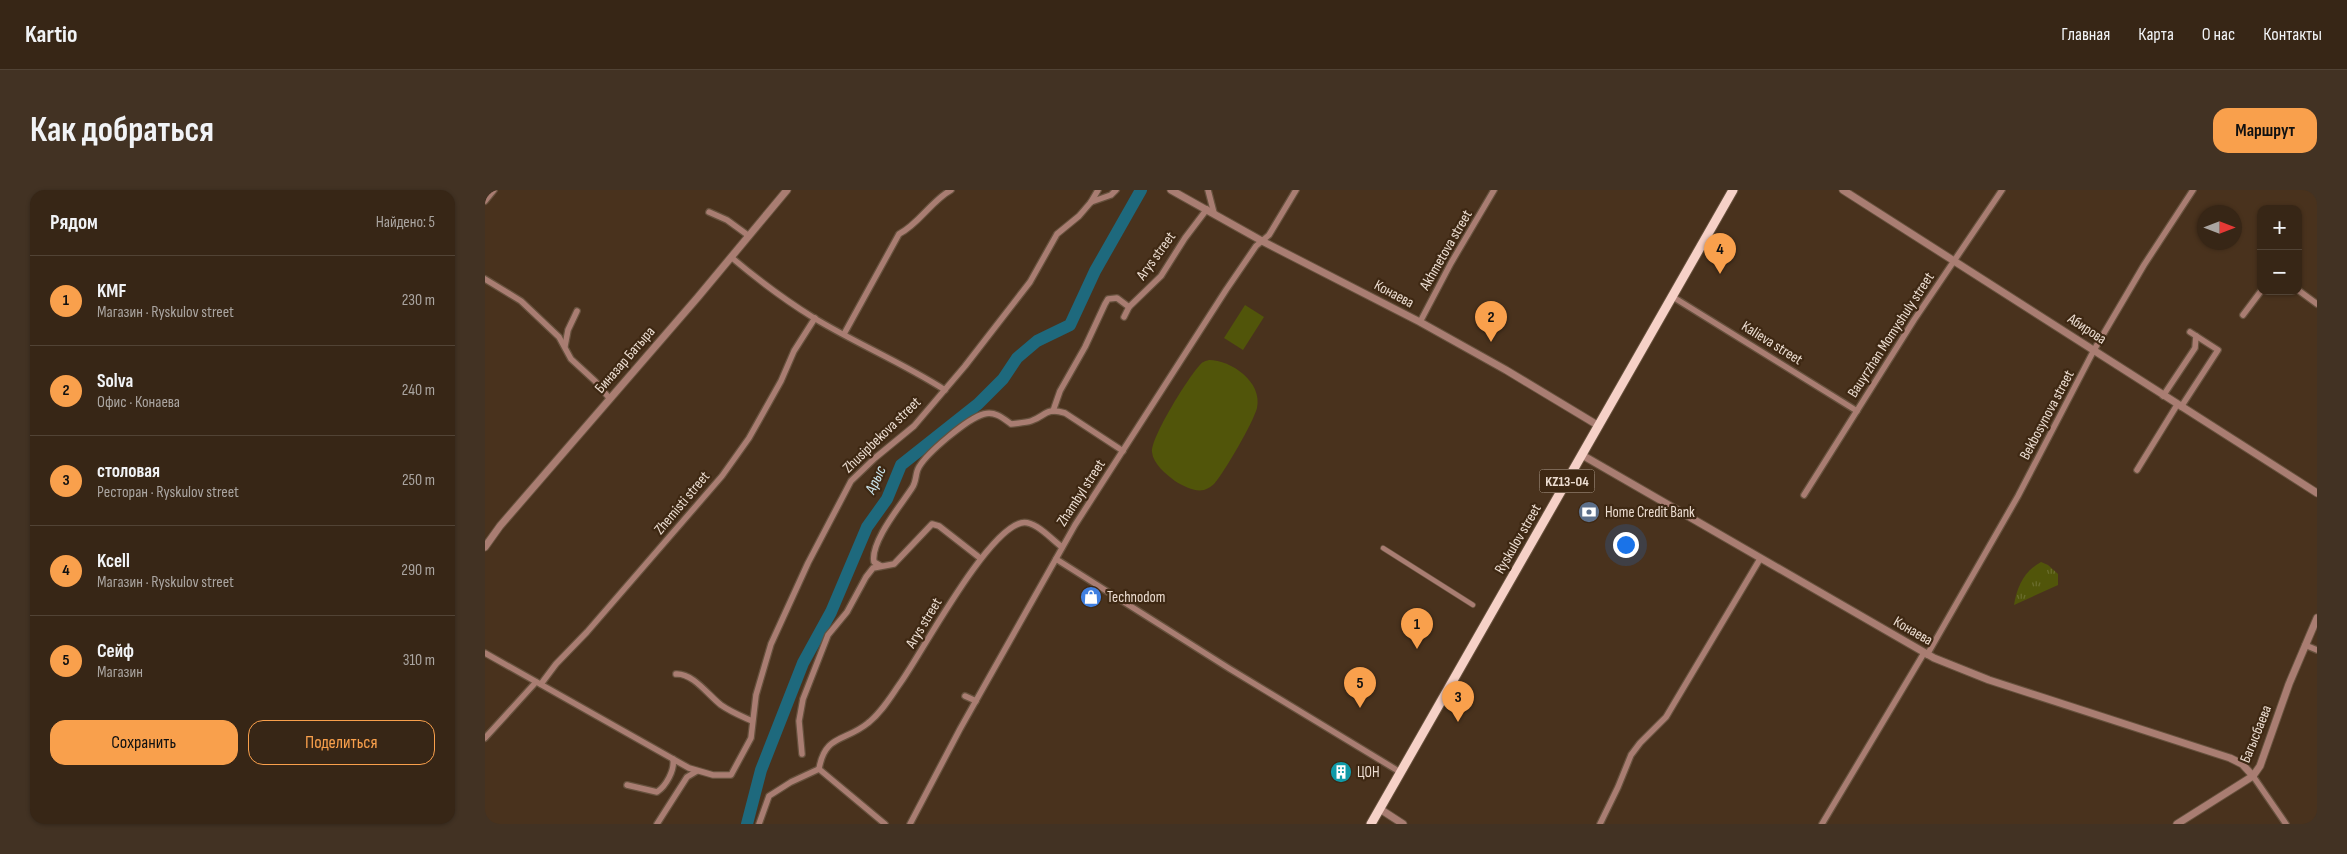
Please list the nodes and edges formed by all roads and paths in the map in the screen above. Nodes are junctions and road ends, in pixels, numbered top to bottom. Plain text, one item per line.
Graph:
1 (494, 190) edge
2 (787, 190) edge
3 (951, 190) edge
4 (1098, 190) edge
5 (1115, 190) edge
6 (1208, 190) edge
7 (1296, 190) edge
8 (1494, 190) edge
9 (1733, 190) edge
10 (1843, 190) edge
11 (2002, 190) edge
12 (2193, 190) edge
13 (1172, 191) edge
14 (485, 201) edge
15 (1091, 202) junction
16 (1210, 211) junction
17 (709, 212) dead end
18 (749, 236) junction
19 (1262, 241) junction
20 (731, 257) junction
21 (1954, 260) junction
22 (485, 279) edge
23 (2302, 293) edge
24 (2258, 295) edge
25 (1673, 297) junction
26 (2317, 304) edge
27 (1129, 307) junction
28 (577, 311) dead end
29 (2243, 315) dead end
30 (1124, 317) dead end
31 (815, 318) junction
32 (1420, 322) junction
33 (2190, 332) dead end
34 (844, 334) junction
35 (2196, 336) junction
36 (564, 348) junction
37 (2094, 350) junction
38 (945, 390) junction
39 (2163, 396) junction
40 (610, 399) junction
41 (2179, 406) junction
42 (1053, 411) junction
43 (1857, 411) junction
44 (1599, 426) junction
45 (1123, 450) junction
46 (1582, 455) junction
47 (2137, 470) dead end
48 (2317, 493) edge
49 (1804, 495) dead end
50 (485, 547) edge
51 (1062, 547) junction
52 (1383, 548) dead end
53 (980, 558) junction
54 (1056, 559) junction
55 (1760, 559) junction
56 (874, 565) junction
57 (1473, 605) dead end
58 (2317, 618) edge
59 (2305, 644) junction
60 (2317, 650) edge
61 (485, 653) edge
62 (1925, 654) junction
63 (676, 674) dead end
64 (538, 683) junction
65 (965, 696) dead end
66 (976, 702) junction
67 (753, 721) junction
68 (485, 738) edge
69 (802, 754) dead end
70 (673, 759) junction
71 (687, 767) junction
72 (819, 769) junction
73 (697, 771) junction
74 (1400, 772) junction
75 (2253, 776) junction
76 (687, 777) junction
77 (627, 785) dead end
78 (1380, 808) junction
79 (657, 824) edge
80 (759, 824) edge
81 (885, 824) edge
82 (910, 824) edge
83 (1371, 824) edge
84 (1403, 824) edge
85 (1600, 824) edge
86 (1822, 824) edge
87 (2177, 824) edge
88 (2286, 824) edge

1 - 14 street
2 - 18 street, Биназар Батыра
3 - 34 street
4 - 15 street
5 - 15 street, Zhusipbekova street
6 - 16 street
7 - 19 street, Zhambyl street
8 - 32 street, Akhmetova street
9 - 25 main road, Ryskulov street / KZ13-04
10 - 21 street, Абирова
11 - 21 street, Bauyrzhan Momyshuly street
12 - 37 street, Bekbosynova street
13 - 16 street, Конаева
15 - 38 street, Zhusipbekova street
16 - 19 street, Конаева
16 - 27 street, Arys street
17 - 18 street
18 - 20 street, Биназар Батыра
19 - 32 street, Конаева
19 - 45 street, Zhambyl street
20 - 31 street
20 - 40 street, Биназар Батыра
21 - 37 street, Абирова
21 - 43 street, Bauyrzhan Momyshuly street
22 - 36 street
23 - 26 street
24 - 29 street
25 - 43 street, Kalieva street
25 - 44 main road, Ryskulov street / KZ13-04
27 - 30 street, Arys street
27 - 42 street
28 - 36 street
31 - 34 street
31 - 64 street, Zhemisti street
32 - 44 street, Конаева
33 - 35 street
34 - 38 street
35 - 39 street
35 - 41 street
36 - 40 street
37 - 39 street, Абирова
37 - 62 street, Bekbosynova street
38 - 67 street, Zhusipbekova street
39 - 41 street, Абирова
40 - 50 street, Биназар Батыра
41 - 47 street
41 - 48 street, Абирова
42 - 45 street
42 - 56 street
43 - 49 street, Bauyrzhan Momyshuly street
44 - 46 main road, Ryskulov street / KZ13-04
45 - 51 street, Zhambyl street
46 - 55 street, Конаева
46 - 74 main road, Ryskulov street / KZ13-04
51 - 53 street, Arys street
51 - 54 street, Zhambyl street
52 - 57 street
53 - 56 street
53 - 72 street, Arys street
54 - 66 street, Zhambyl street
54 - 74 street
55 - 62 street, Конаева
55 - 85 street
56 - 69 street
58 - 59 street, Багысбаева
59 - 60 street
59 - 75 street, Багысбаева
61 - 64 street
62 - 75 street, Конаева
62 - 86 street, Bekbosynova street
63 - 67 street
64 - 68 street, Zhemisti street
64 - 70 street
65 - 66 street
66 - 82 street, Zhambyl street
67 - 73 street, Zhusipbekova street
70 - 71 street
70 - 77 street
71 - 73 street
71 - 76 street
72 - 80 street
72 - 81 street
73 - 76 street
74 - 78 main road, Ryskulov street / KZ13-04
75 - 87 street, Багысбаева
75 - 88 street
76 - 79 street
78 - 83 main road, Ryskulov street / KZ13-04
78 - 84 street

